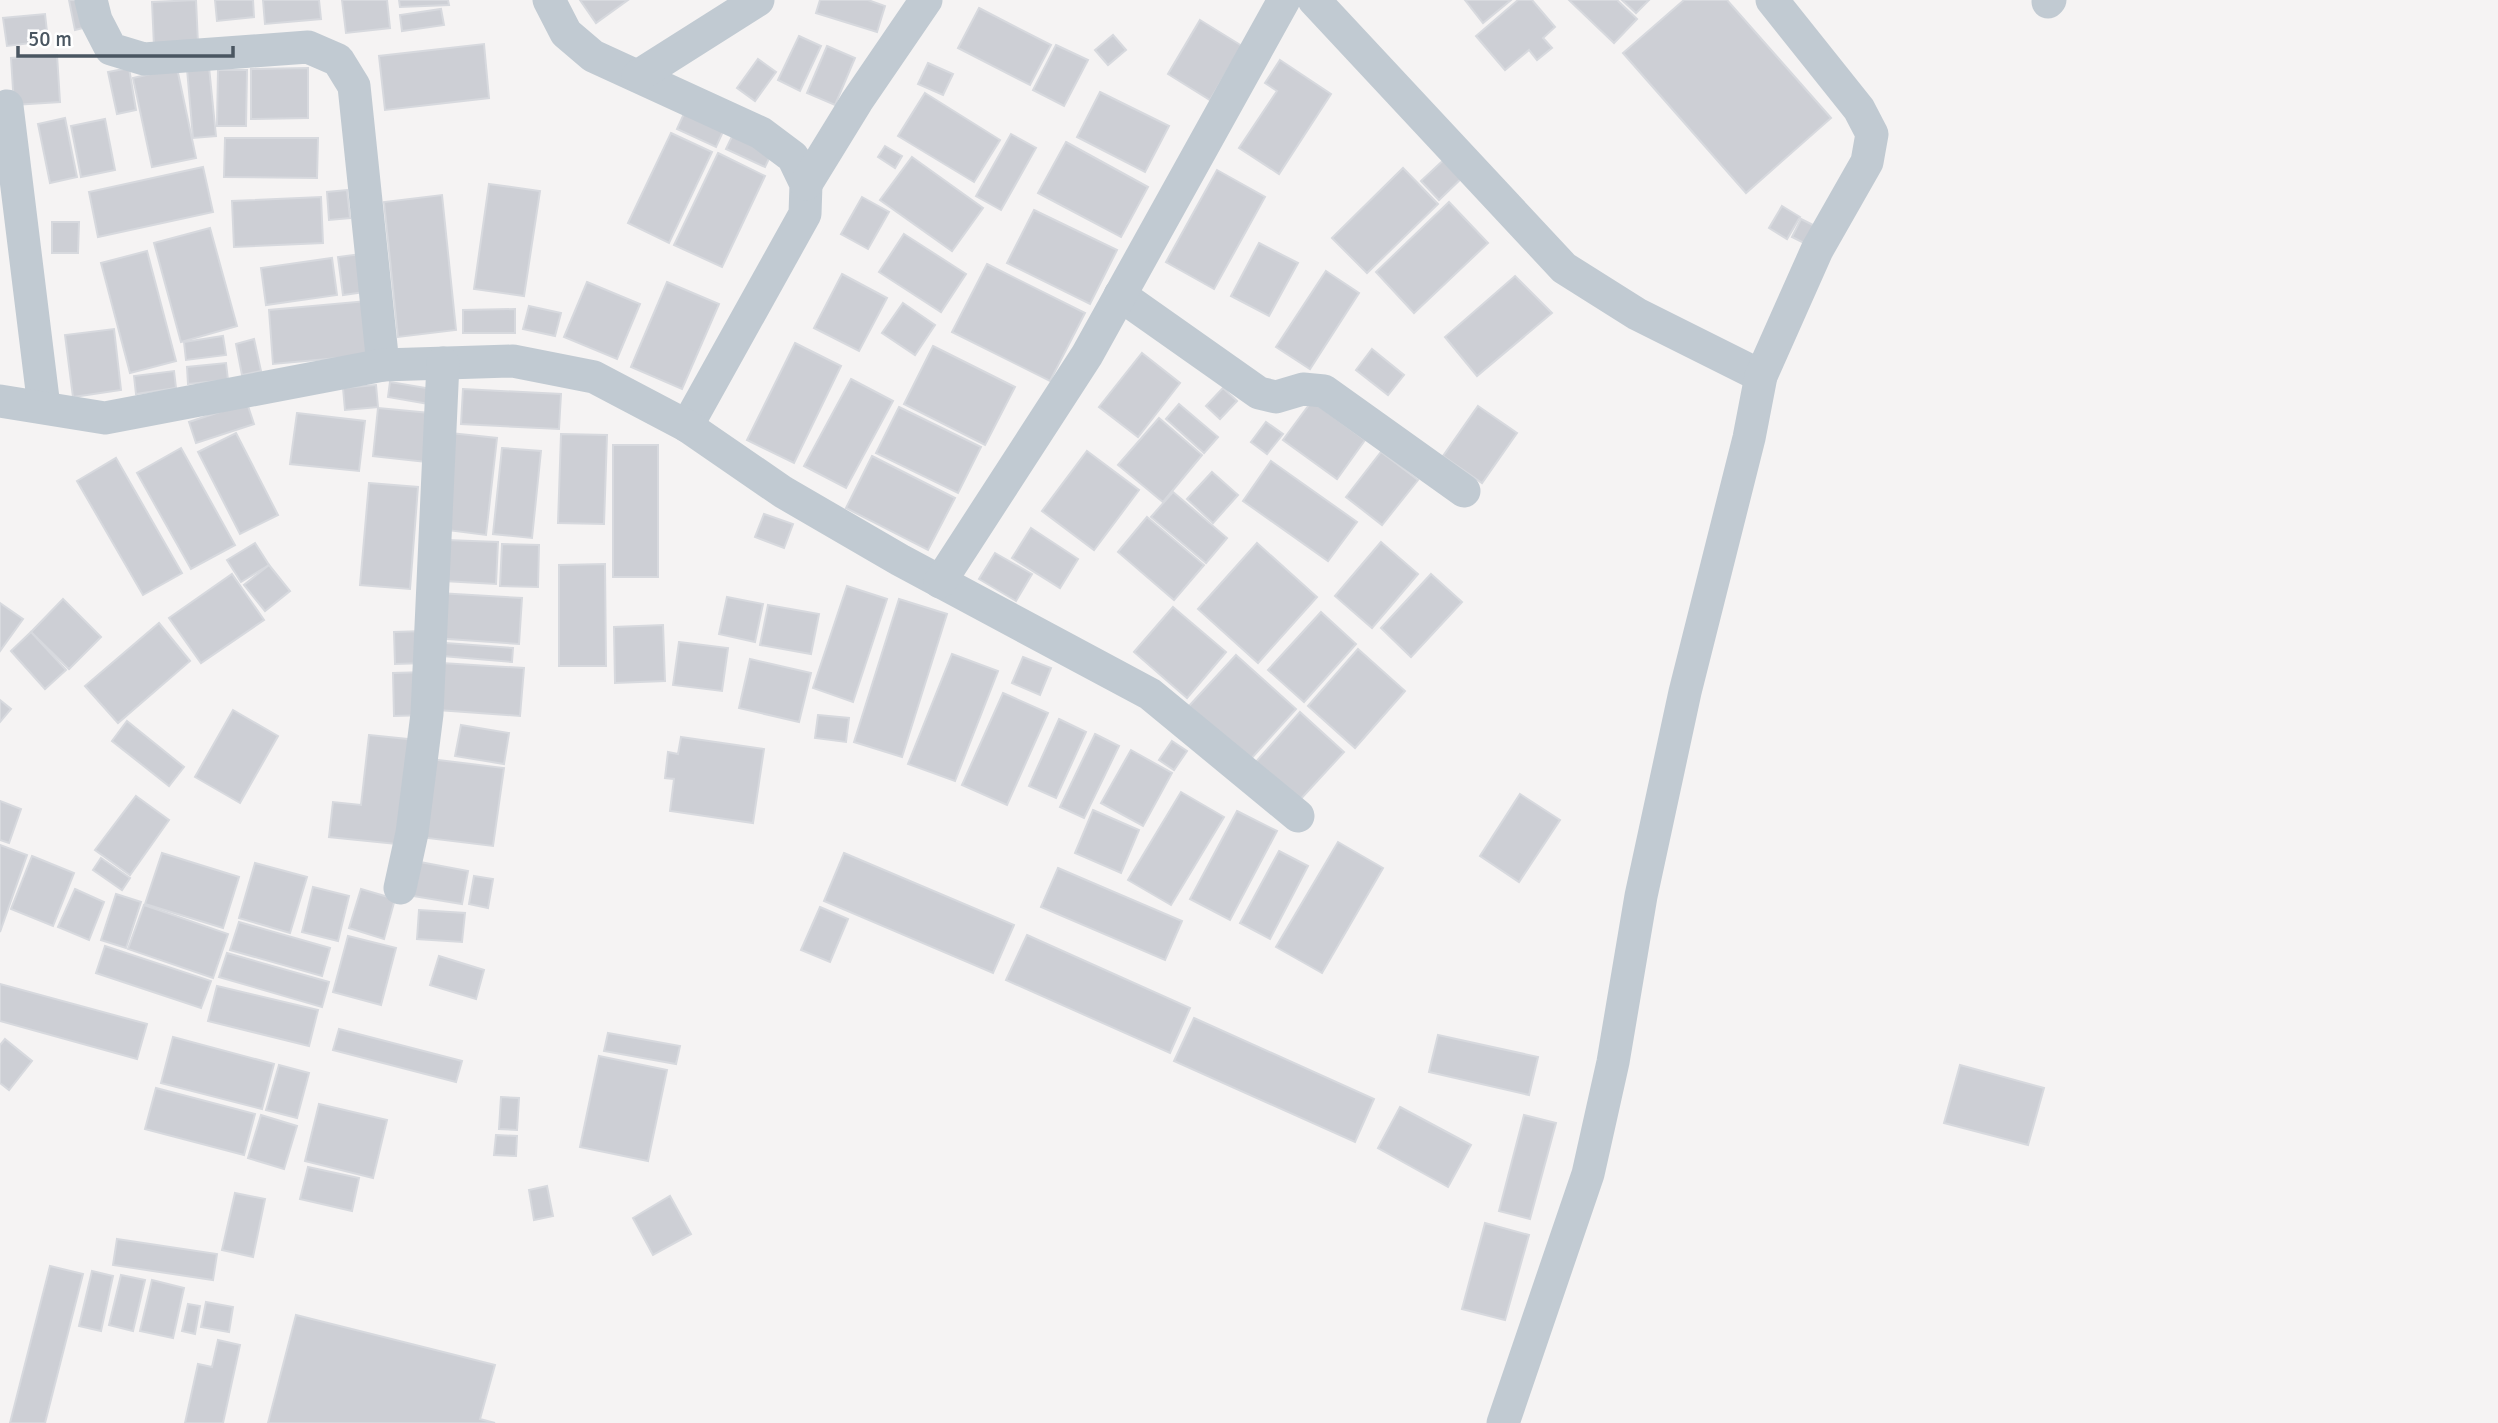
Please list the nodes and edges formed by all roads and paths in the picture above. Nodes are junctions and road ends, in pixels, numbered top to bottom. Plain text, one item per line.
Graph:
1 (91, 0) edge
2 (549, 0) edge
3 (758, 0) edge
4 (926, 0) edge
5 (1283, 0) edge
6 (1314, 0) edge
7 (1772, 0) edge
8 (638, 76) junction
9 (7, 106) dead end
10 (806, 184) junction
11 (1120, 295) junction
12 (443, 363) junction
13 (383, 365) junction
14 (1761, 376) junction
15 (0, 401) edge
16 (44, 407) junction
17 (687, 426) junction
18 (1464, 491) dead end
19 (940, 582) junction
20 (1298, 816) dead end
21 (400, 888) dead end
22 (1503, 1423) edge

1 - 13 street
2 - 8 street
3 - 8 street
4 - 10 street
5 - 11 street
6 - 14 street
7 - 14 street
8 - 10 street
9 - 16 street
10 - 17 street
11 - 18 street
11 - 19 street
12 - 13 street
12 - 17 street
12 - 21 street
13 - 16 street
14 - 22 street
15 - 16 street
17 - 19 street
19 - 20 street

